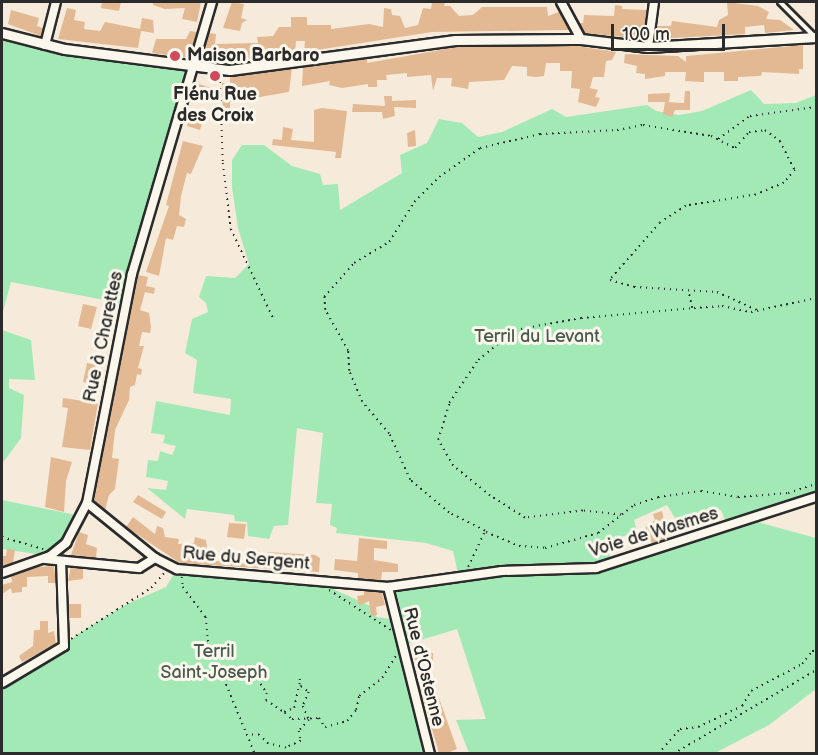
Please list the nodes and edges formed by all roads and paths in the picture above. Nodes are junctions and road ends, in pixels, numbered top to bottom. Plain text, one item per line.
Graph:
1 (56, 2) edge
2 (212, 2) edge
3 (561, 2) edge
4 (654, 2) edge
5 (780, 2) edge
6 (2, 33) edge
7 (815, 37) edge
8 (581, 39) junction
9 (45, 45) junction
10 (648, 47) junction
11 (192, 68) junction
12 (219, 69) junction
13 (816, 107) edge
14 (717, 139) junction
15 (688, 290) junction
16 (816, 297) edge
17 (692, 308) junction
18 (757, 310) junction
19 (273, 318) dead end
20 (816, 484) edge
21 (816, 497) edge
22 (87, 503) junction
23 (621, 515) junction
24 (485, 531) junction
25 (2, 537) edge
26 (46, 557) junction
27 (155, 558) junction
28 (61, 562) junction
29 (170, 567) junction
30 (182, 570) junction
31 (2, 573) edge
32 (464, 577) junction
33 (314, 580) junction
34 (388, 587) junction
35 (399, 638) junction
36 (64, 646) junction
37 (816, 651) edge
38 (816, 670) edge
39 (224, 674) junction
40 (2, 682) edge
41 (284, 712) junction
42 (309, 720) junction
43 (249, 735) junction
44 (255, 753) edge
45 (430, 753) edge
46 (658, 753) edge
47 (673, 753) edge

1 - 9 street
2 - 11 street, Rue à Charettes
3 - 8 street
4 - 10 street
5 - 7 lane
6 - 9 street
7 - 10 street
8 - 10 street
8 - 12 street
9 - 11 street
11 - 12 street
11 - 22 street, Rue à Charettes
12 - 19 path
13 - 14 path
14 - 15 path
14 - 24 path
15 - 17 path
15 - 18 path
16 - 18 path
17 - 18 path
17 - 23 path
20 - 23 path
21 - 32 street, Voie de Wasmes
22 - 26 street, Rue à Charettes
22 - 27 street, Rue du Sergent
23 - 24 path
24 - 32 path
25 - 26 path
26 - 28 street
26 - 31 street, Rue à Charettes
27 - 28 street
27 - 29 street, Rue du Sergent
28 - 36 street
29 - 30 street, Rue du Sergent
29 - 36 path
30 - 33 street, Rue du Sergent
30 - 39 path
32 - 34 street, Voie de Wasmes
33 - 34 street, Rue du Sergent
33 - 35 path
34 - 35 street, Rue d'Ostenne
35 - 42 path
35 - 45 street, Rue d'Ostenne
36 - 40 street
37 - 46 path
38 - 47 path
39 - 41 path
39 - 43 path
41 - 42 path
41 - 42 path
42 - 43 path
43 - 44 path

